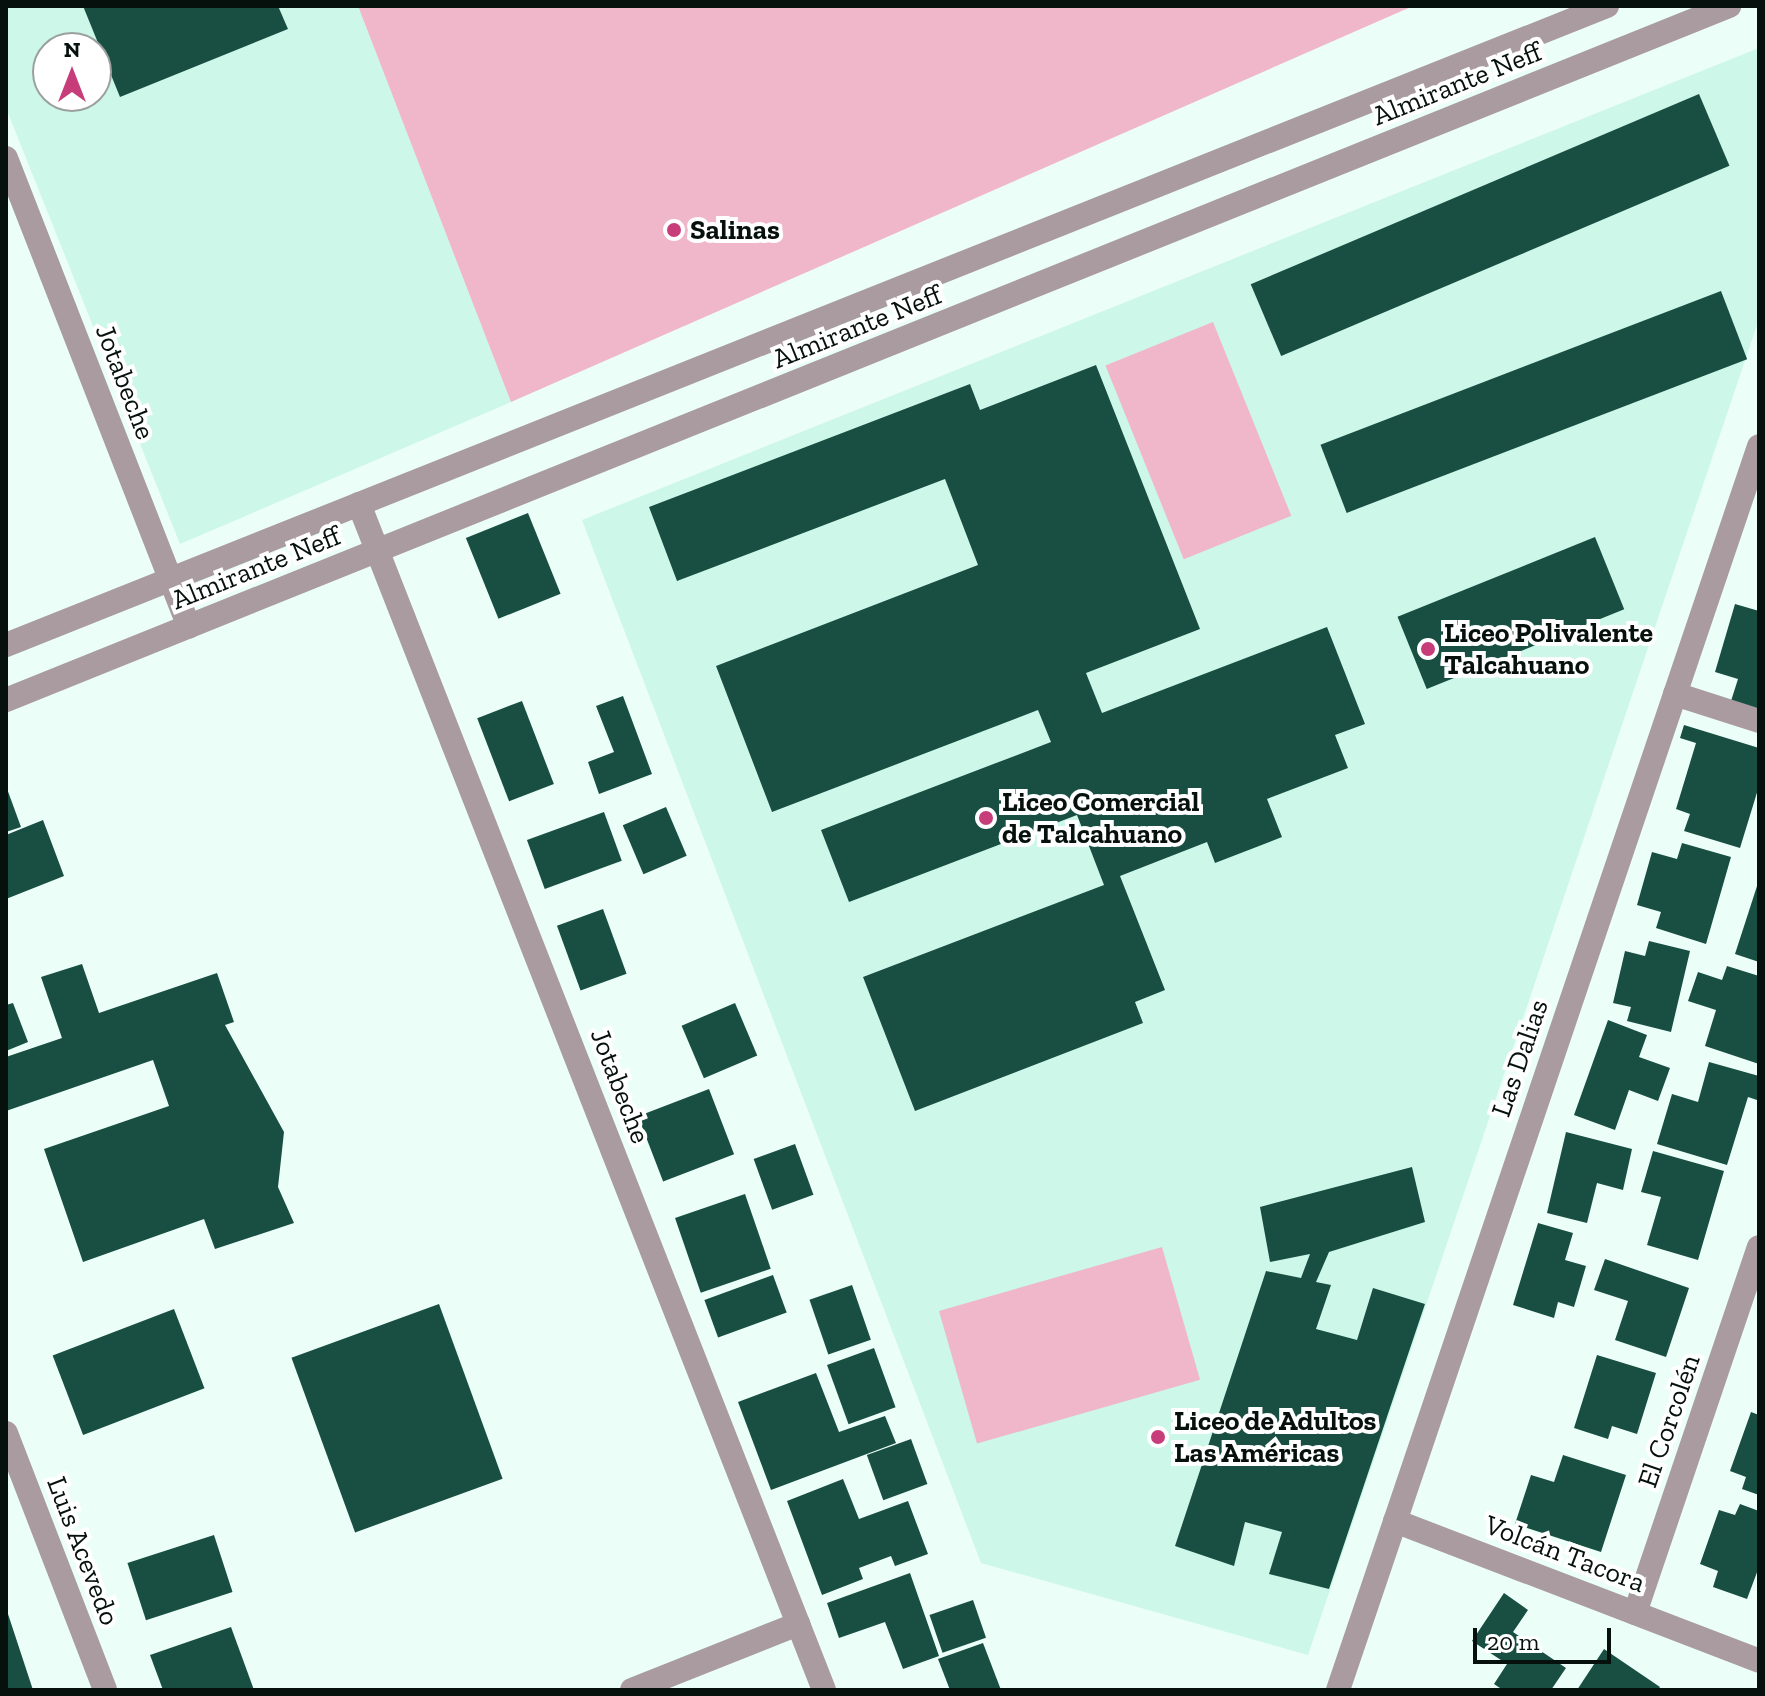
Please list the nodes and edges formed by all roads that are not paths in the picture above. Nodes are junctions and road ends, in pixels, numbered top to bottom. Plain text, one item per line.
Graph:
1 (1607, 6) edge
2 (1729, 6) edge
3 (6, 158) edge
4 (1759, 446) edge
5 (359, 504) junction
6 (378, 552) junction
7 (170, 579) junction
8 (189, 627) junction
9 (6, 645) edge
10 (1675, 694) junction
11 (6, 700) edge
12 (1759, 721) edge
13 (1759, 1247) edge
14 (6, 1433) edge
15 (1395, 1521) junction
16 (1635, 1613) junction
17 (798, 1624) junction
18 (1759, 1661) edge
19 (105, 1690) edge
20 (632, 1690) edge
21 (824, 1690) edge
22 (1338, 1690) edge

1 - 5 street, Almirante Neff
2 - 6 street, Almirante Neff
3 - 7 street, Jotabeche
4 - 10 street, Las Dalias
5 - 6 street, Jotabeche
5 - 7 street, Almirante Neff
6 - 8 street, Almirante Neff
6 - 17 street, Jotabeche
7 - 8 street, Jotabeche
7 - 9 street, Almirante Neff
8 - 11 street, Almirante Neff
10 - 12 street
10 - 15 street, Las Dalias
13 - 16 street, El Corcolén
14 - 19 street, Luis Acevedo
15 - 16 street, Volcán Tacora
15 - 22 street, Las Dalias
16 - 18 street, Volcán Tacora
17 - 20 street
17 - 21 street, Jotabeche

